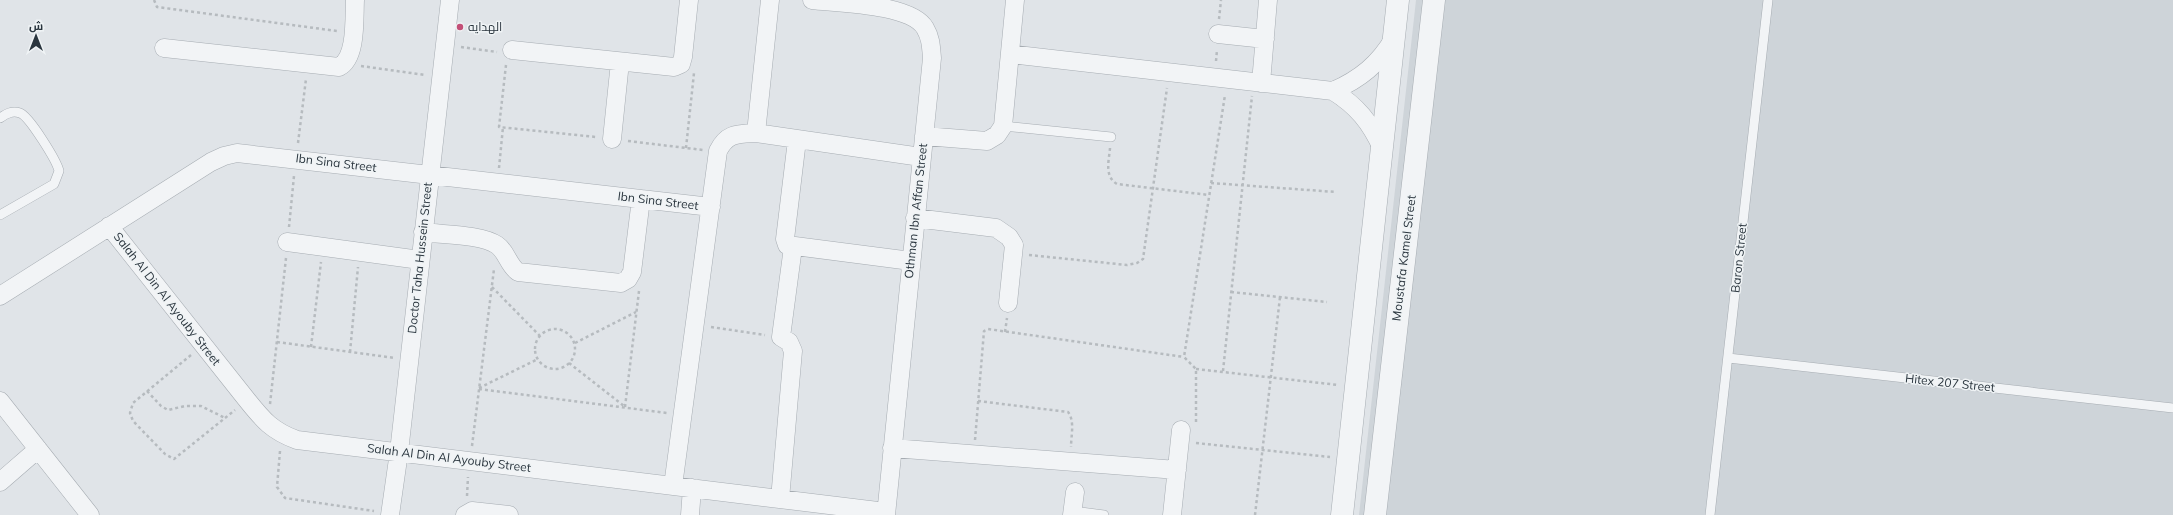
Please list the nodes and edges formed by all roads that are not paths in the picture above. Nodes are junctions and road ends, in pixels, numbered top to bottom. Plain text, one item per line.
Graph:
1 (356, 0) edge
2 (450, 0) edge
3 (689, 0) edge
4 (770, 0) edge
5 (812, 0) edge
6 (1015, 0) edge
7 (1268, 0) edge
8 (1398, 0) edge
9 (1434, 0) edge
10 (1768, 0) edge
11 (899, 5) edge
12 (1218, 34) dead end
13 (1394, 37) junction
14 (1265, 39) junction
15 (164, 48) dead end
16 (506, 54) road end
17 (1010, 54) junction
18 (620, 62) junction
19 (1257, 82) junction
20 (1333, 91) junction
21 (0, 118) edge
22 (1003, 126) junction
23 (756, 133) junction
24 (924, 136) junction
25 (1111, 137) road end
26 (612, 139) road end
27 (797, 140) junction
28 (1382, 148) junction
29 (921, 157) junction
30 (429, 174) junction
31 (641, 199) junction
32 (711, 207) junction
33 (0, 214) edge
34 (916, 218) junction
35 (110, 226) junction
36 (423, 232) junction
37 (287, 242) dead end
38 (793, 247) junction
39 (420, 260) junction
40 (911, 261) junction
41 (0, 296) edge
42 (1008, 303) dead end
43 (1728, 358) junction
44 (0, 401) edge
45 (2173, 408) edge
46 (1191, 432) road end
47 (892, 448) junction
48 (38, 449) junction
49 (399, 452) junction
50 (1177, 470) junction
51 (0, 482) edge
52 (673, 486) junction
53 (692, 488) junction
54 (1075, 492) dead end
55 (780, 499) junction
56 (1073, 513) edge
57 (390, 514) edge
58 (886, 514) edge
59 (90, 515) edge
60 (465, 515) edge
61 (509, 515) edge
62 (690, 515) edge
63 (1104, 515) edge
64 (1172, 515) edge
65 (1342, 515) edge
66 (1375, 515) edge
67 (1710, 515) edge

1 - 15 street
2 - 30 street, Doctor Taha Hussein Street
3 - 18 street
4 - 23 street
5 - 11 street, Othman Ibn Affan Street
6 - 17 street
7 - 14 street
8 - 13 street
9 - 66 street, Moustafa Kamel Street
10 - 43 lane, Baron Street
11 - 24 street, Othman Ibn Affan Street
12 - 14 street
13 - 20 street
13 - 28 street
14 - 19 street
16 - 18 street
17 - 19 street
17 - 22 street
18 - 26 street
19 - 20 street
20 - 28 street
21 - 33 lane
22 - 24 street
22 - 25 lane
23 - 27 street
23 - 32 street
24 - 29 street, Othman Ibn Affan Street
27 - 29 street
27 - 38 street
28 - 65 street
29 - 34 street, Othman Ibn Affan Street
30 - 31 street, Ibn Sina Street
30 - 35 street, Ibn Sina Street
30 - 36 street, Doctor Taha Hussein Street
31 - 32 street, Ibn Sina Street
31 - 36 street
32 - 52 street
34 - 40 street, Othman Ibn Affan Street
34 - 42 street
35 - 41 street, Ibn Sina Street
35 - 49 street, Salah Al Din Al Ayouby Street
36 - 39 street, Doctor Taha Hussein Street
37 - 39 street
38 - 40 street
38 - 55 street
39 - 49 street, Doctor Taha Hussein Street
40 - 47 street, Othman Ibn Affan Street
43 - 45 lane, Hitex 207 Street
43 - 67 lane, Baron Street
44 - 48 street
46 - 50 street
47 - 50 street
47 - 58 street, Othman Ibn Affan Street
48 - 51 street
48 - 59 street
49 - 52 street, Salah Al Din Al Ayouby Street
49 - 57 street, Doctor Taha Hussein Street
50 - 64 street
52 - 53 street, Salah Al Din Al Ayouby Street
53 - 55 street, Salah Al Din Al Ayouby Street
53 - 62 street
54 - 56 street
55 - 58 street, Salah Al Din Al Ayouby Street
56 - 63 lane
60 - 61 street

